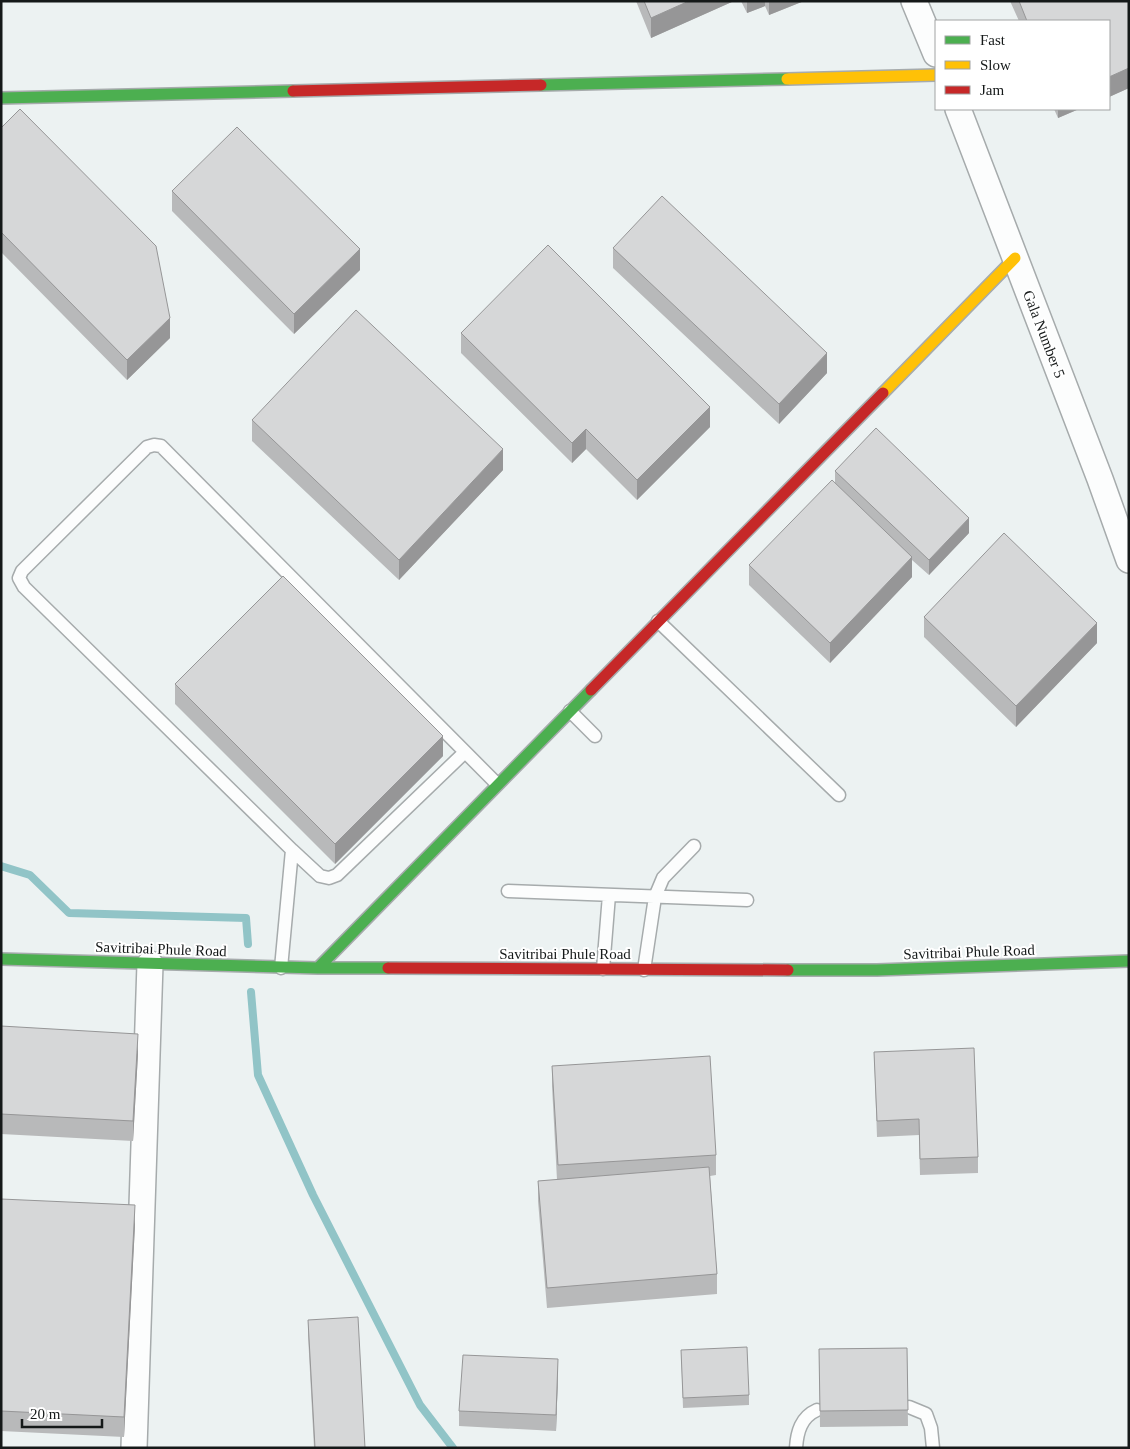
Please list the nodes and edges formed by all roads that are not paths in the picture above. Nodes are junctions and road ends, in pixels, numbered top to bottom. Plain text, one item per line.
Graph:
1 (914, 1) edge
2 (935, 52) edge
3 (935, 75) edge
4 (1, 98) edge
5 (958, 110) edge
6 (1015, 258) junction
7 (1129, 560) edge
8 (658, 621) junction
9 (570, 711) junction
10 (595, 736) dead end
11 (465, 752) junction
12 (498, 784) junction
13 (839, 794) dead end
14 (694, 846) dead end
15 (292, 850) junction
16 (508, 891) dead end
17 (608, 895) junction
18 (655, 896) junction
19 (747, 900) dead end
20 (1, 959) edge
21 (1129, 961) edge
22 (150, 964) junction
23 (281, 968) junction
24 (318, 968) junction
25 (604, 969) junction
26 (644, 970) junction
27 (910, 1407) edge
28 (817, 1410) dead end
29 (134, 1448) edge
30 (796, 1448) edge
31 (932, 1448) edge

1 - 2 street
3 - 4 street
5 - 6 street, Gala Number 5
6 - 7 street, Gala Number 5
6 - 8 street
8 - 9 street
8 - 13 lane
9 - 10 lane
9 - 12 street
11 - 12 lane
11 - 15 lane
11 - 15 lane
12 - 24 street
14 - 18 lane
15 - 23 lane
16 - 17 lane
17 - 18 lane
17 - 25 lane
18 - 19 lane
18 - 26 lane
20 - 22 street, Savitribai Phule Road
21 - 26 street, Savitribai Phule Road
22 - 23 street, Savitribai Phule Road
22 - 29 street
23 - 24 street, Savitribai Phule Road
24 - 25 street, Savitribai Phule Road
25 - 26 street, Savitribai Phule Road
27 - 31 lane
28 - 30 lane

